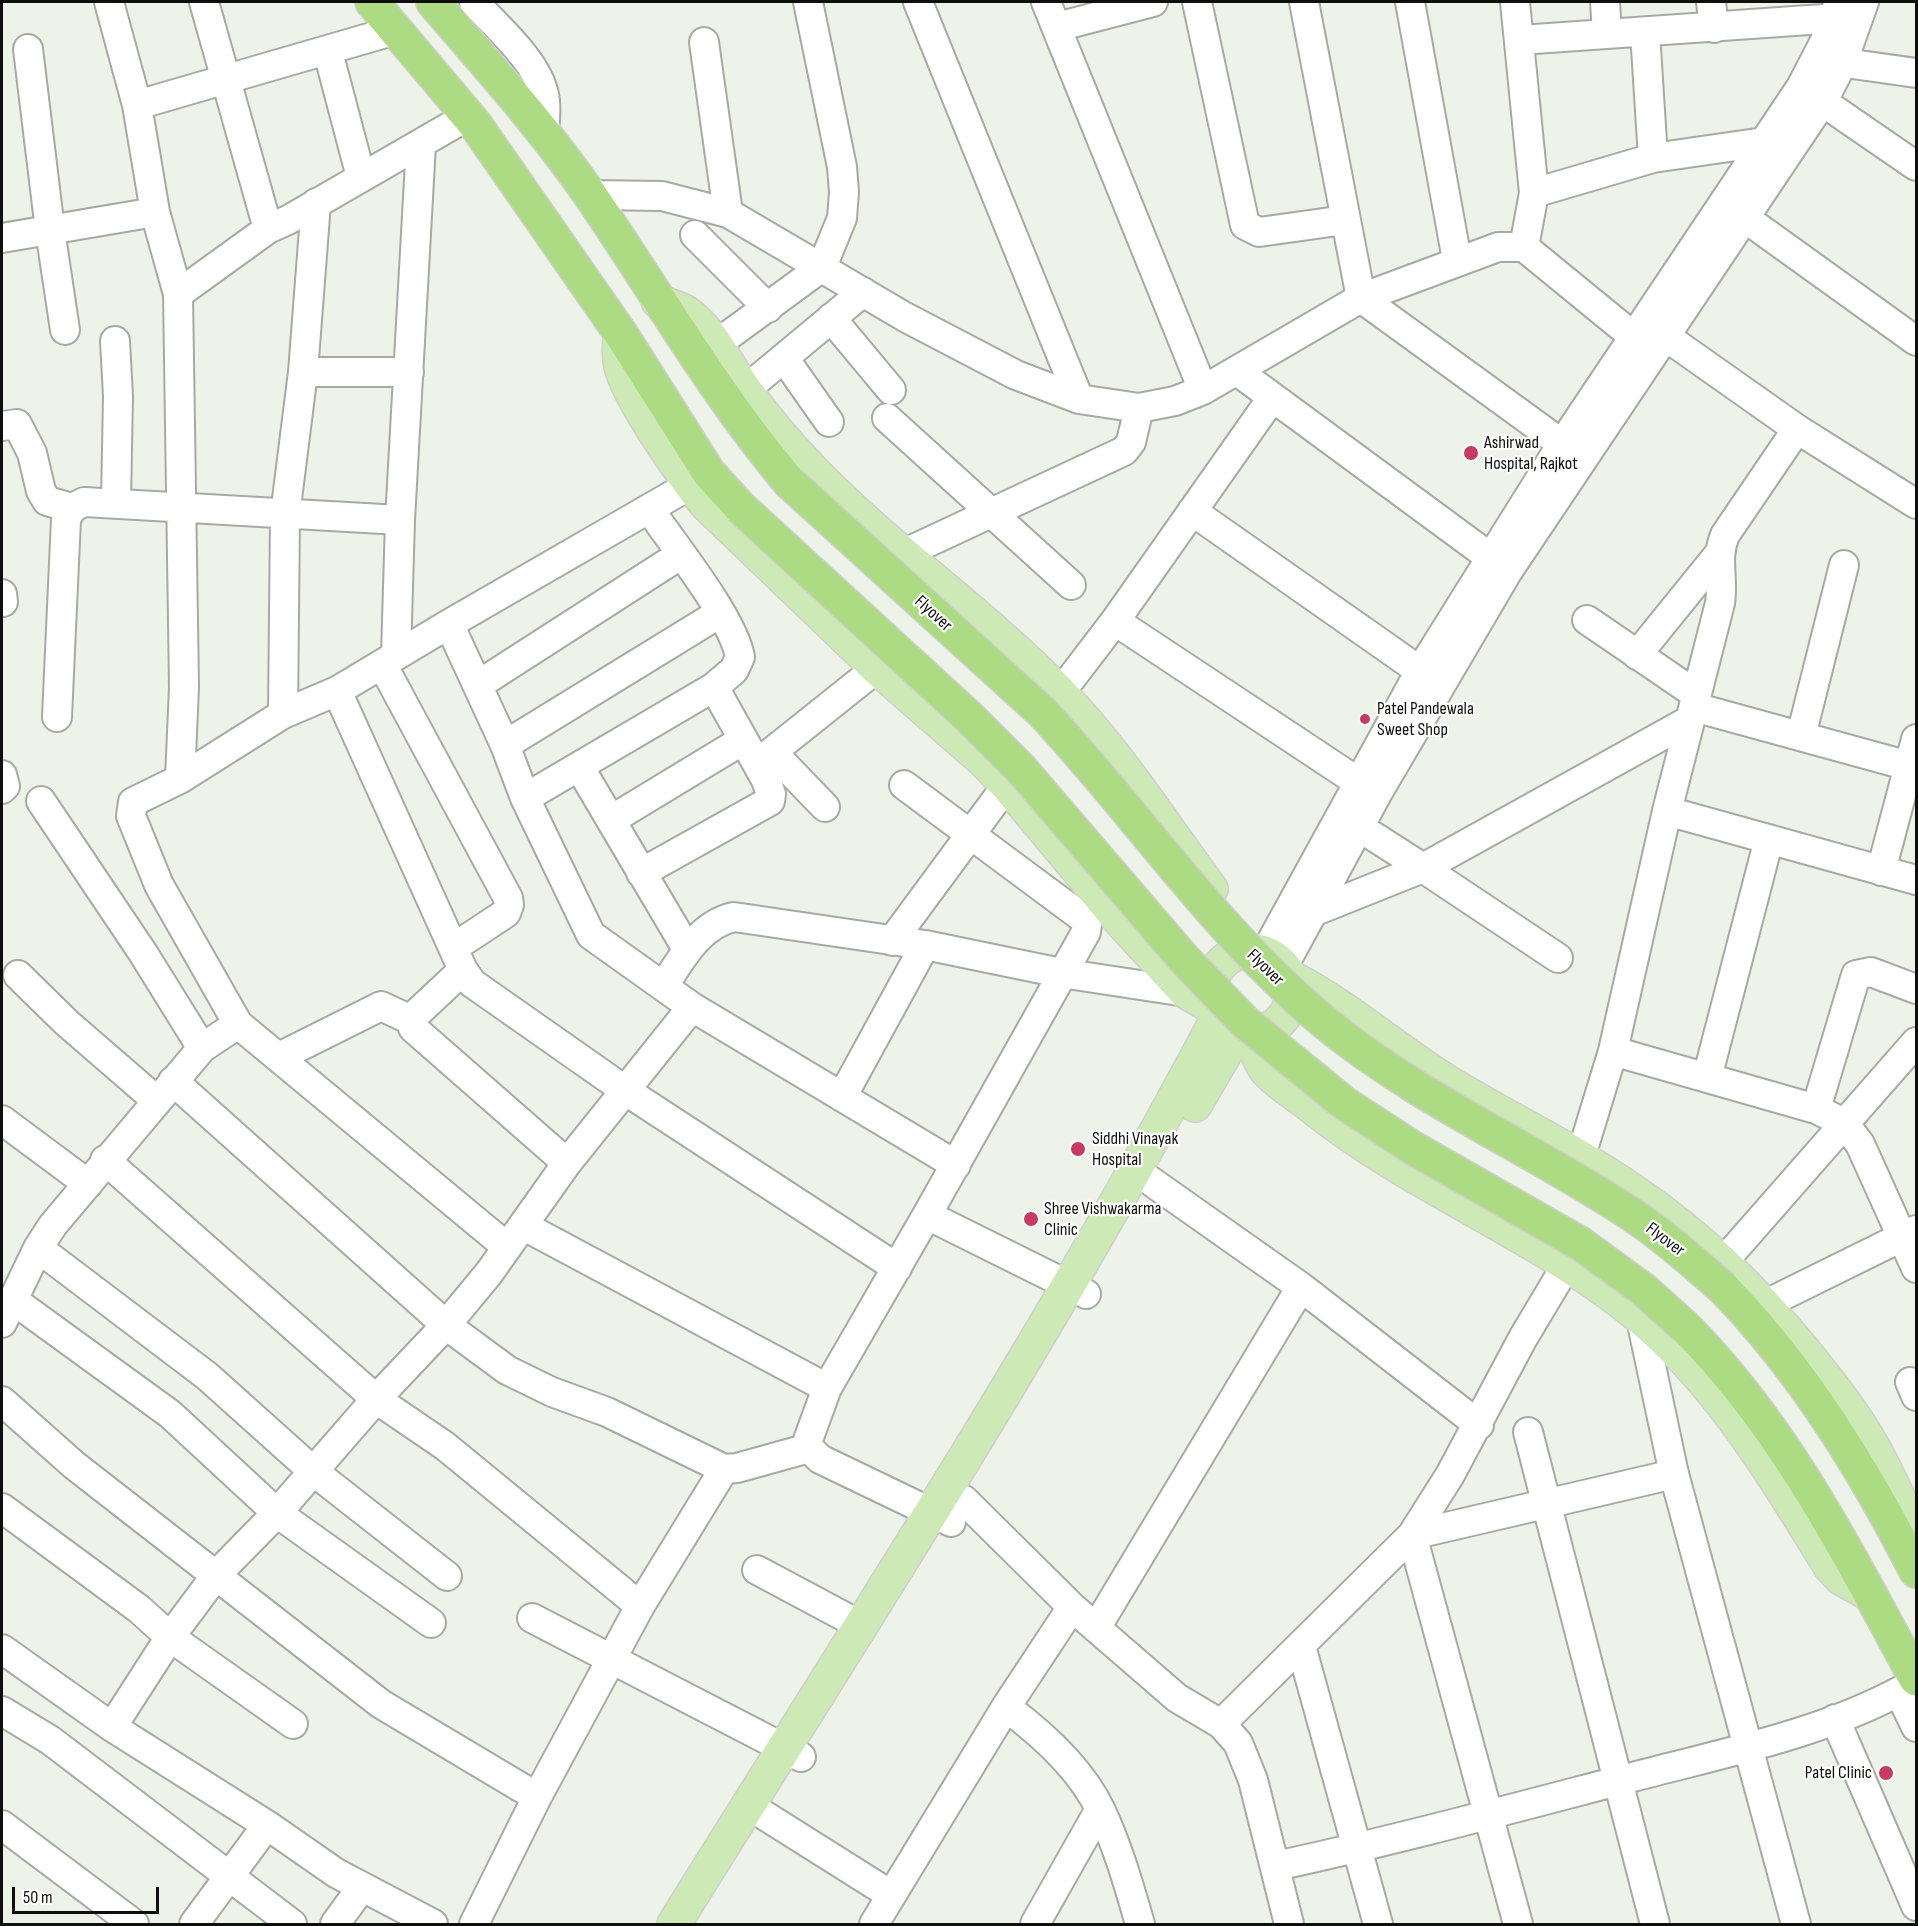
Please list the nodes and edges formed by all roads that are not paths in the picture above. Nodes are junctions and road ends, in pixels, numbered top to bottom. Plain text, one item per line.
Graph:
1 (110, 2) edge
2 (204, 2) edge
3 (372, 2) edge
4 (433, 2) edge
5 (474, 2) edge
6 (808, 2) edge
7 (918, 2) edge
8 (1046, 2) edge
9 (1152, 2) edge
10 (1197, 2) edge
11 (1304, 2) edge
12 (1410, 2) edge
13 (1515, 2) edge
14 (1605, 2) edge
15 (1849, 9) edge
16 (1712, 15) edge
17 (1057, 27) junction
18 (396, 30) junction
19 (1645, 32) junction
20 (1607, 33) junction
21 (1520, 40) junction
22 (704, 42) dead end
23 (28, 49) dead end
24 (328, 52) junction
25 (1830, 61) junction
26 (1917, 73) edge
27 (226, 81) junction
28 (1812, 94) junction
29 (137, 105) junction
30 (468, 116) junction
31 (544, 132) junction
32 (1764, 142) junction
33 (421, 144) junction
34 (1653, 158) junction
35 (1917, 166) edge
36 (361, 177) junction
37 (1534, 193) junction
38 (590, 195) junction
39 (316, 203) junction
40 (155, 212) junction
41 (728, 213) junction
42 (1745, 218) junction
43 (1345, 220) junction
44 (268, 229) junction
45 (50, 230) junction
46 (694, 235) dead end
47 (2, 238) edge
48 (1524, 247) junction
49 (1457, 260) junction
50 (822, 267) junction
51 (863, 292) junction
52 (178, 294) junction
53 (1361, 298) junction
54 (658, 301) junction
55 (768, 308) junction
56 (831, 318) junction
57 (65, 330) dead end
58 (621, 334) junction
59 (1665, 336) junction
60 (1634, 337) junction
61 (115, 341) dead end
62 (1917, 341) edge
63 (714, 346) junction
64 (784, 358) junction
65 (1237, 371) junction
66 (303, 372) junction
67 (409, 372) junction
68 (745, 390) junction
69 (891, 390) dead end
70 (1203, 390) junction
71 (1272, 398) junction
72 (1079, 399) junction
73 (1138, 408) junction
74 (887, 418) dead end
75 (829, 422) dead end
76 (2, 426) edge
77 (1797, 429) junction
78 (1562, 444) junction
79 (690, 485) junction
80 (116, 502) junction
81 (1917, 504) edge
82 (180, 507) junction
83 (72, 508) junction
84 (650, 510) junction
85 (1192, 511) junction
86 (991, 513) junction
87 (285, 515) junction
88 (400, 520) junction
89 (903, 554) junction
90 (680, 555) junction
91 (1718, 555) junction
92 (1499, 565) junction
93 (1844, 565) dead end
94 (1071, 585) dead end
95 (720, 613) junction
96 (1587, 620) dead end
97 (1115, 621) junction
98 (449, 624) junction
99 (1637, 655) junction
100 (389, 660) junction
101 (877, 668) junction
102 (1420, 671) junction
103 (478, 685) junction
104 (714, 687) junction
105 (337, 691) junction
106 (1060, 693) junction
107 (1694, 707) junction
108 (283, 714) junction
109 (57, 717) dead end
110 (1801, 736) junction
111 (505, 745) junction
112 (758, 751) junction
113 (1913, 752) edge
114 (580, 768) junction
115 (2, 775) edge
116 (180, 779) junction
117 (1358, 782) junction
118 (904, 785) dead end
119 (1007, 785) junction
120 (2, 789) edge
121 (525, 798) junction
122 (41, 801) dead end
123 (825, 807) dead end
124 (1667, 811) junction
125 (611, 820) junction
126 (1359, 827) junction
127 (972, 834) junction
128 (1769, 839) junction
129 (1423, 868) junction
130 (1881, 871) junction
131 (641, 873) junction
132 (1917, 880) edge
133 (1313, 912) junction
134 (892, 940) junction
135 (925, 945) junction
136 (687, 949) junction
137 (1558, 958) dead end
138 (458, 959) junction
139 (1274, 961) junction
140 (1061, 973) junction
141 (18, 975) dead end
142 (664, 986) junction
143 (1917, 989) edge
144 (692, 1007) junction
145 (1220, 1016) junction
146 (411, 1020) junction
147 (238, 1024) junction
148 (1917, 1042) edge
149 (202, 1048) junction
150 (1613, 1051) junction
151 (279, 1057) junction
152 (1707, 1078) junction
153 (165, 1090) junction
154 (626, 1091) junction
155 (842, 1097) junction
156 (1816, 1109) junction
157 (2, 1120) edge
158 (1844, 1123) junction
159 (1580, 1159) junction
160 (105, 1160) junction
161 (567, 1163) junction
162 (956, 1165) junction
163 (1143, 1176) junction
164 (88, 1184) junction
165 (927, 1215) junction
166 (1909, 1234) edge
167 (516, 1236) junction
168 (38, 1248) junction
169 (1566, 1266) junction
170 (897, 1268) junction
171 (1917, 1268) edge
172 (1724, 1274) junction
173 (1301, 1287) junction
174 (1078, 1289) junction
175 (1766, 1304) junction
176 (7, 1312) edge
177 (1641, 1319) junction
178 (446, 1325) junction
179 (827, 1388) junction
180 (376, 1399) junction
181 (2, 1401) edge
182 (1479, 1425) junction
183 (1528, 1432) dead end
184 (809, 1448) junction
185 (724, 1469) junction
186 (313, 1471) junction
187 (1674, 1474) junction
188 (1546, 1504) junction
189 (2, 1508) edge
190 (949, 1511) junction
191 (277, 1513) junction
192 (1915, 1530) edge
193 (1412, 1535) junction
194 (757, 1570) dead end
195 (1917, 1571) edge
196 (217, 1574) junction
197 (447, 1576) dead end
198 (1871, 1595) junction
199 (640, 1606) junction
200 (1072, 1606) junction
201 (532, 1618) dead end
202 (431, 1623) dead end
203 (860, 1625) junction
204 (1096, 1628) junction
205 (170, 1637) junction
206 (1301, 1646) junction
207 (2, 1649) edge
208 (613, 1660) junction
209 (1911, 1684) edge
210 (1005, 1707) junction
211 (2, 1711) edge
212 (1835, 1719) junction
213 (293, 1724) dead end
214 (1221, 1724) junction
215 (112, 1727) junction
216 (1917, 1727) edge
217 (1748, 1747) junction
218 (792, 1752) junction
219 (1616, 1781) junction
220 (537, 1797) junction
221 (1100, 1809) junction
222 (765, 1815) junction
223 (1489, 1816) junction
224 (2, 1825) edge
225 (267, 1825) junction
226 (1357, 1848) junction
227 (1276, 1866) junction
228 (229, 1877) junction
229 (362, 1887) junction
230 (891, 1895) junction
231 (1917, 1906) edge
232 (134, 1924) edge
233 (194, 1924) edge
234 (292, 1924) edge
235 (335, 1924) edge
236 (433, 1924) edge
237 (474, 1924) edge
238 (674, 1924) edge
239 (697, 1924) edge
240 (874, 1924) edge
241 (1035, 1924) edge
242 (1140, 1924) edge
243 (1289, 1924) edge
244 (1378, 1924) edge
245 (1518, 1924) edge
246 (1654, 1924) edge
247 (1796, 1924) edge

1 - 29 street
2 - 27 street
3 - 18 highway
4 - 31 highway, Flyover
5 - 31 street
6 - 50 street
7 - 72 street
8 - 17 street
9 - 17 street
10 - 43 street
11 - 43 street
12 - 49 street
13 - 21 street
14 - 20 street
15 - 16 street
15 - 25 street
16 - 19 street
17 - 70 street
18 - 24 street
18 - 30 highway
19 - 20 street
19 - 34 street
20 - 21 street
21 - 37 street
22 - 41 street
23 - 45 street
24 - 27 street
24 - 36 street
25 - 26 street
25 - 28 street
27 - 29 street
27 - 44 street
28 - 32 street
28 - 35 street
28 - 42 street
29 - 40 street
30 - 33 street
30 - 58 highway
31 - 38 highway, Flyover
32 - 34 street
32 - 60 street
33 - 36 street
33 - 67 street
34 - 37 street
36 - 39 street
37 - 48 street
38 - 41 street
38 - 54 highway, Flyover
39 - 44 street
39 - 66 street
40 - 45 street
40 - 52 street
41 - 50 street
42 - 59 street
42 - 62 street
43 - 53 street
44 - 52 street
45 - 47 street
45 - 57 street
46 - 55 street
48 - 49 street
48 - 60 street
49 - 53 street
50 - 51 street
50 - 55 street
51 - 56 street
51 - 72 street
52 - 82 street
53 - 65 street
53 - 78 street
54 - 63 main road
54 - 172 highway, Flyover, bridge
55 - 63 street
56 - 64 street
56 - 69 street
58 - 79 main road
58 - 198 highway, bridge
59 - 77 street
59 - 92 street
60 - 78 street
61 - 80 street
63 - 68 main road
64 - 68 street
64 - 75 street
65 - 70 street
65 - 71 street
66 - 67 street
66 - 87 street
67 - 88 street
68 - 89 main road
70 - 73 street
71 - 85 street
71 - 92 street
72 - 73 street
73 - 86 street
74 - 86 street
76 - 83 street
77 - 81 street
77 - 91 street
78 - 92 street
79 - 84 street
79 - 101 main road
80 - 82 street
80 - 83 street
82 - 87 street
82 - 116 street
83 - 109 street
84 - 90 street
84 - 98 street
85 - 97 street
85 - 102 street
86 - 89 street
86 - 94 street
87 - 88 street
87 - 108 street
88 - 100 street
89 - 106 main road
90 - 95 street
90 - 103 street
91 - 99 street
91 - 107 street
92 - 102 street
92 - 126 street
93 - 110 street
95 - 104 street
95 - 111 street
96 - 99 street
97 - 106 street
97 - 117 street
98 - 100 street
98 - 103 street
99 - 107 street
100 - 105 street
100 - 138 street
101 - 112 street
101 - 119 main road
102 - 117 street
103 - 111 street
104 - 112 street
104 - 114 street
105 - 108 street
105 - 138 street
106 - 139 main road
107 - 110 street
107 - 124 street
107 - 129 street
108 - 116 street
110 - 113 street
111 - 121 street
112 - 123 street
112 - 125 street
112 - 131 street
113 - 130 street
114 - 121 street
114 - 125 street
115 - 120 street
116 - 147 street
117 - 139 street
118 - 127 street
119 - 127 street
119 - 145 main road
121 - 142 street
122 - 149 street
124 - 128 street
124 - 150 street
125 - 131 street
126 - 129 street
126 - 133 street
127 - 134 street
127 - 140 street
128 - 130 street
128 - 152 street
129 - 133 street
129 - 137 street
130 - 132 street
131 - 136 street
133 - 139 street
134 - 135 street
134 - 136 street
135 - 140 street
135 - 155 street
136 - 142 street
138 - 146 street
138 - 154 street
139 - 145 main road
139 - 145 main road
139 - 159 main road
140 - 145 street
140 - 162 street
141 - 153 street
142 - 144 street
143 - 156 street
144 - 154 street
144 - 155 street
145 - 163 main road
145 - 169 main road
146 - 151 street
146 - 161 street
147 - 149 street
147 - 151 street
148 - 158 street
149 - 153 street
150 - 152 street
150 - 159 street
151 - 167 street
152 - 156 street
153 - 160 street
153 - 178 street
154 - 161 street
154 - 170 street
155 - 162 street
156 - 158 street
157 - 164 street
158 - 166 street
158 - 172 street
159 - 172 main road
160 - 164 street
160 - 180 street
161 - 167 street
162 - 165 street
163 - 173 street
163 - 174 main road
164 - 168 street
165 - 170 street
165 - 174 street
166 - 171 street
166 - 175 street
167 - 178 street
167 - 179 street
168 - 176 street
168 - 186 street
169 - 177 main road
169 - 182 street
170 - 179 street
172 - 175 main road
172 - 195 highway, Flyover
173 - 182 street
173 - 204 street
174 - 190 main road
175 - 192 main road
176 - 191 street
177 - 187 street
177 - 198 main road
178 - 180 street
178 - 185 street
179 - 184 street
180 - 186 street
180 - 199 street
181 - 196 street
182 - 193 street
183 - 188 street
184 - 185 street
184 - 190 street
185 - 199 street
186 - 191 street
186 - 197 street
187 - 188 street
187 - 217 street
188 - 193 street
188 - 219 street
189 - 205 street
190 - 200 street
190 - 203 main road
190 - 218 main road
191 - 196 street
191 - 202 street
193 - 206 street
193 - 223 street
194 - 203 street
196 - 205 street
196 - 220 street
198 - 209 highway
199 - 208 street
200 - 204 street
200 - 210 street
201 - 208 street
203 - 218 main road
204 - 214 street
205 - 213 street
205 - 215 street
206 - 214 street
206 - 226 street
207 - 215 street
208 - 218 street
208 - 220 street
209 - 212 street
209 - 216 street
210 - 221 street
210 - 230 street
211 - 228 street
212 - 217 street
212 - 231 street
214 - 227 street
215 - 225 street
217 - 219 street
217 - 247 street
218 - 222 main road
218 - 238 main road
219 - 223 street
219 - 246 street
220 - 237 street
221 - 241 street
221 - 242 street
222 - 230 street
222 - 239 main road
223 - 226 street
223 - 245 street
224 - 232 street
225 - 228 street
225 - 229 street
226 - 227 street
226 - 244 street
227 - 243 street
228 - 233 street
228 - 234 street
229 - 235 street
229 - 236 street
230 - 240 street

